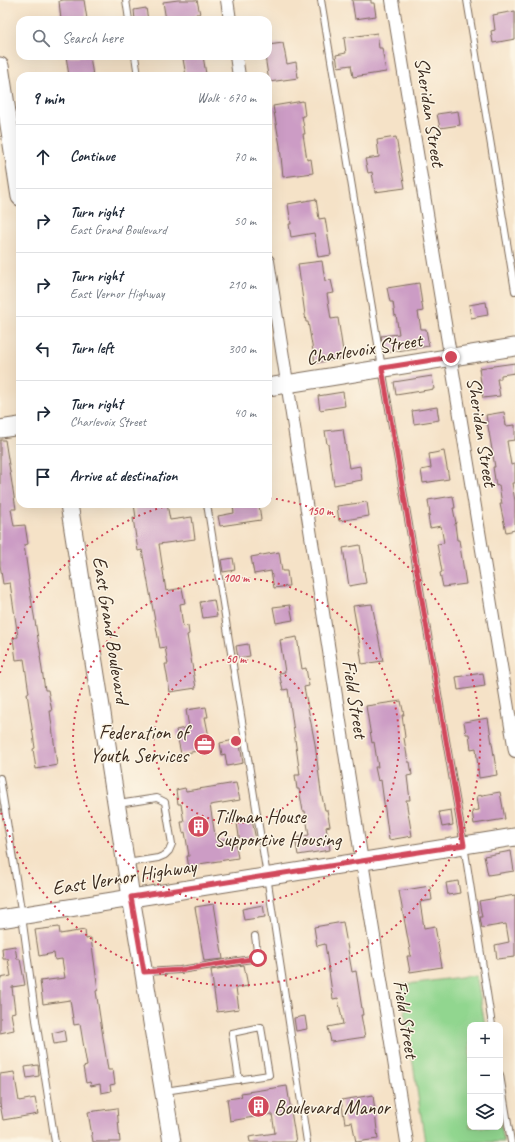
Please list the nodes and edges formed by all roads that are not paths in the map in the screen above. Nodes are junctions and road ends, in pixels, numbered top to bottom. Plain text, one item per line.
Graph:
1 (126, 0) edge
2 (227, 0) edge
3 (321, 0) edge
4 (392, 0) edge
5 (467, 0) edge
6 (128, 16) edge
7 (229, 16) edge
8 (136, 60) edge
9 (237, 60) edge
10 (0, 71) edge
11 (137, 72) edge
12 (238, 72) edge
13 (6, 144) edge
14 (16, 183) edge
15 (272, 287) edge
16 (515, 291) edge
17 (515, 347) edge
18 (451, 357) junction
19 (382, 368) junction
20 (287, 384) junction
21 (272, 386) edge
22 (16, 427) edge
23 (0, 429) edge
24 (70, 508) edge
25 (207, 508) edge
26 (515, 751) edge
27 (0, 778) edge
28 (116, 804) junction
29 (515, 837) edge
30 (464, 845) junction
31 (362, 861) junction
32 (126, 863) junction
33 (267, 876) junction
34 (131, 897) junction
35 (22, 916) junction
36 (0, 919) edge
37 (255, 936) dead end
38 (144, 972) junction
39 (492, 1022) edge
40 (239, 1080) junction
41 (164, 1091) junction
42 (503, 1093) edge
43 (55, 1142) edge
44 (172, 1142) edge
45 (307, 1142) edge
46 (407, 1142) edge
47 (511, 1142) edge

1 - 6 lane
2 - 7 street
3 - 19 lane
4 - 18 street, Sheridan Street
5 - 16 lane
8 - 11 lane
9 - 12 street
10 - 13 street
13 - 14 street
15 - 20 street, Field Street
17 - 18 street, Charlevoix Street
18 - 19 street, Charlevoix Street
18 - 26 street, Sheridan Street
19 - 20 street, Charlevoix Street
19 - 30 lane
20 - 21 street, Charlevoix Street
20 - 31 street, Field Street
22 - 23 street
24 - 28 street, East Grand Boulevard
25 - 33 lane
27 - 35 lane
28 - 32 street, East Grand Boulevard
28 - 32 lane
29 - 30 street, East Vernor Highway
30 - 31 street, East Vernor Highway
30 - 39 lane
31 - 33 street, East Vernor Highway
31 - 46 street, Field Street
32 - 34 street, East Grand Boulevard
33 - 34 street, East Vernor Highway
33 - 45 lane
34 - 35 street, East Vernor Highway
34 - 38 street, East Grand Boulevard
35 - 36 street, East Vernor Highway
35 - 43 lane
37 - 38 lane
38 - 41 street, East Grand Boulevard
40 - 40 lane
40 - 41 lane
41 - 44 street, East Grand Boulevard
42 - 47 lane

